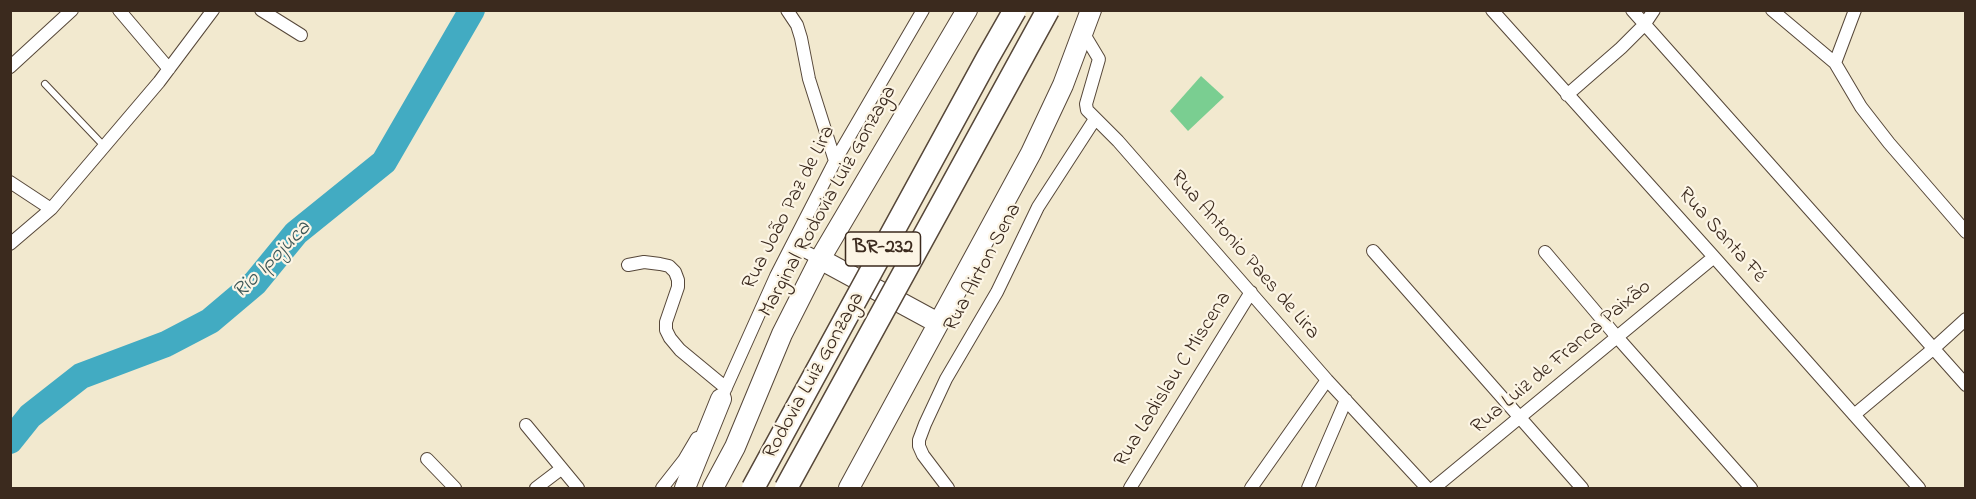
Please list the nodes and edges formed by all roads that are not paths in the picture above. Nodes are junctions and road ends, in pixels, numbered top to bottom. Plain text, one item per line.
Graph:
1 (72, 10) edge
2 (119, 10) edge
3 (213, 10) edge
4 (261, 10) edge
5 (787, 10) edge
6 (923, 10) edge
7 (967, 10) edge
8 (1015, 10) edge
9 (1048, 10) edge
10 (1091, 10) edge
11 (1492, 10) edge
12 (1632, 10) edge
13 (1654, 10) edge
14 (1772, 10) edge
15 (1856, 10) edge
16 (1644, 25) junction
17 (1084, 34) junction
18 (301, 35) dead end
19 (1835, 63) junction
20 (10, 67) edge
21 (169, 69) junction
22 (45, 84) dead end
23 (1567, 95) junction
24 (1095, 119) junction
25 (104, 146) junction
26 (835, 161) junction
27 (10, 182) edge
28 (51, 209) junction
29 (1965, 232) edge
30 (10, 244) edge
31 (792, 245) junction
32 (1373, 251) dead end
33 (1545, 252) dead end
34 (1714, 257) junction
35 (820, 259) junction
36 (628, 265) dead end
37 (1251, 292) junction
38 (1965, 319) edge
39 (938, 323) junction
40 (1617, 337) junction
41 (1933, 349) junction
42 (1327, 380) junction
43 (1965, 385) edge
44 (724, 393) junction
45 (1346, 400) junction
46 (1854, 415) junction
47 (1519, 418) junction
48 (526, 425) dead end
49 (427, 459) dead end
50 (561, 469) junction
51 (1427, 488) edge
52 (455, 489) edge
53 (536, 489) edge
54 (578, 489) edge
55 (662, 489) edge
56 (685, 489) edge
57 (713, 489) edge
58 (753, 489) edge
59 (786, 489) edge
60 (849, 489) edge
61 (948, 489) edge
62 (1130, 489) edge
63 (1251, 489) edge
64 (1308, 489) edge
65 (1582, 489) edge
66 (1751, 489) edge
67 (1919, 489) edge

1 - 20 street
2 - 21 street
3 - 21 street
4 - 18 street
5 - 26 street
6 - 26 street, Rua João Paz de Lira
7 - 35 main road, Marginal Rodovia Luiz Gonzaga / BR-232
8 - 58 highway, Rodovia Luiz Gonzaga / BR-232, bridge
9 - 59 highway, Rodovia Luiz Gonzaga / BR-232, bridge
10 - 17 main road
11 - 23 street, Rua Santa Fé
12 - 16 street
13 - 16 street
14 - 19 street
15 - 19 street
16 - 23 street
16 - 41 street
17 - 24 street
17 - 39 main road
19 - 29 street
21 - 25 street
22 - 25 lane
23 - 34 street, Rua Santa Fé
24 - 37 street, Rua Antonio Paes de Lira
24 - 61 street, Rua Airton Sena
25 - 28 street
26 - 31 street, Rua João Paz de Lira
27 - 28 street
28 - 30 street
31 - 35 street
31 - 44 street, Rua João Paz de Lira
32 - 47 street
33 - 40 street
34 - 40 street, Rua Luiz de Franca Paixão
34 - 46 street, Rua Santa Fé
35 - 39 main road
35 - 57 main road, Marginal Rodovia Luiz Gonzaga / BR-232
36 - 44 street
37 - 42 street, Rua Antonio Paes de Lira
37 - 62 street, Rua Ladislau C Miscena
38 - 41 street
39 - 60 main road
40 - 47 street, Rua Luiz de Franca Paixão
40 - 66 street
41 - 43 street
41 - 46 street
42 - 45 street, Rua Antonio Paes de Lira
42 - 63 street
44 - 55 street, Rua João Paz de Lira
44 - 56 main road
45 - 51 street, Rua Antonio Paes de Lira
45 - 64 street
46 - 67 street, Rua Santa Fé
47 - 51 street, Rua Luiz de Franca Paixão
47 - 65 street
48 - 50 street
49 - 52 street
50 - 53 street
50 - 54 street

